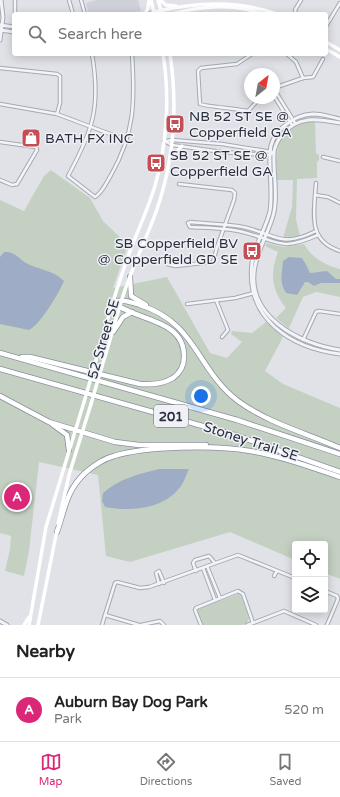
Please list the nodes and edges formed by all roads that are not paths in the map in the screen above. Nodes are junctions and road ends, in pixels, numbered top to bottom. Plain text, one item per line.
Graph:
1 (1, 0) edge
2 (15, 0) edge
3 (66, 0) edge
4 (70, 0) edge
5 (81, 0) edge
6 (150, 0) edge
7 (159, 0) edge
8 (301, 0) edge
9 (340, 2) edge
10 (177, 6) junction
11 (14, 12) edge
12 (73, 12) edge
13 (84, 12) edge
14 (145, 12) edge
15 (154, 12) edge
16 (162, 12) edge
17 (179, 12) edge
18 (257, 12) edge
19 (271, 12) edge
20 (296, 12) edge
21 (328, 23) edge
22 (1, 25) edge
23 (12, 27) edge
24 (1, 30) edge
25 (12, 32) edge
26 (0, 40) edge
27 (328, 43) edge
28 (328, 49) edge
29 (340, 50) edge
30 (92, 56) edge
31 (132, 56) edge
32 (163, 56) edge
33 (170, 56) edge
34 (249, 56) edge
35 (289, 56) edge
36 (340, 57) edge
37 (323, 59) dead end
38 (0, 68) edge
39 (304, 78) junction
40 (280, 86) edge
41 (280, 99) edge
42 (0, 104) edge
43 (254, 104) edge
44 (283, 104) junction
45 (279, 106) joint
46 (57, 114) junction
47 (340, 119) edge
48 (292, 122) junction
49 (340, 123) edge
50 (91, 127) junction
51 (126, 140) junction
52 (164, 141) junction
53 (0, 142) edge
54 (172, 142) junction
55 (182, 146) junction
56 (270, 151) junction
57 (274, 153) junction
58 (269, 155) junction
59 (323, 158) dead end
60 (170, 161) junction
61 (340, 161) edge
62 (0, 180) edge
63 (316, 183) dead end
64 (179, 184) dead end
65 (276, 192) junction
66 (272, 193) junction
67 (315, 195) junction
68 (340, 203) edge
69 (225, 225) junction
70 (223, 230) junction
71 (316, 232) junction
72 (261, 233) junction
73 (266, 235) junction
74 (318, 235) junction
75 (260, 238) junction
76 (264, 239) junction
77 (340, 251) edge
78 (167, 264) dead end
79 (130, 277) junction
80 (257, 292) junction
81 (253, 293) junction
82 (122, 299) junction
83 (216, 300) junction
84 (113, 302) junction
85 (187, 304) dead end
86 (120, 308) junction
87 (149, 308) junction
88 (132, 312) junction
89 (340, 314) edge
90 (113, 332) junction
91 (222, 337) dead end
92 (303, 340) junction
93 (0, 353) edge
94 (340, 353) edge
95 (18, 357) junction
96 (0, 368) edge
97 (0, 396) edge
98 (48, 422) junction
99 (75, 430) junction
100 (82, 432) junction
101 (340, 448) edge
102 (241, 449) junction
103 (69, 450) junction
104 (340, 454) edge
105 (340, 472) edge
106 (340, 477) edge
107 (56, 532) junction
108 (215, 563) junction
109 (207, 566) junction
110 (203, 568) junction
111 (196, 571) junction
112 (277, 571) junction
113 (274, 576) dead end
114 (292, 577) edge
115 (164, 583) junction
116 (159, 584) junction
117 (328, 592) edge
118 (220, 598) junction
119 (215, 600) junction
120 (31, 614) junction
121 (105, 615) junction
122 (0, 621) edge
123 (253, 623) junction
124 (7, 625) edge
125 (24, 625) edge
126 (29, 625) edge
127 (38, 625) edge
128 (102, 625) edge
129 (140, 625) edge
130 (164, 625) edge
131 (201, 625) edge
132 (247, 625) edge
133 (316, 625) edge
134 (328, 625) edge

1 - 22 street
2 - 11 street
3 - 4 street
4 - 12 street
5 - 13 street
6 - 14 main road
6 - 15 main road
7 - 10 main road
7 - 16 main road
8 - 20 street
9 - 21 street
10 - 16 main road
10 - 19 main road
17 - 18 main road
22 - 23 street
22 - 24 street
24 - 25 street
24 - 26 street
27 - 29 main road
28 - 36 main road
30 - 50 street
31 - 51 street
32 - 52 main road, 52 Street SE
33 - 54 main road, 52 Street SE
34 - 43 street
35 - 39 street
37 - 39 street
38 - 46 street
39 - 40 street
41 - 44 street
42 - 46 street
44 - 45 street
44 - 48 street
45 - 48 street
46 - 50 street
47 - 48 street
48 - 49 street
48 - 56 street
48 - 57 street
50 - 51 street
50 - 51 street
52 - 54 street
52 - 84 main road, 52 Street SE
53 - 62 street
54 - 55 street
54 - 56 street
54 - 60 main road, 52 Street SE
55 - 58 street
55 - 60 main road
56 - 57 street
56 - 58 street
57 - 58 street
57 - 65 street
58 - 66 street
59 - 61 street
60 - 79 main road, 52 Street SE
63 - 67 street
64 - 69 street
65 - 66 street
65 - 73 street
66 - 72 street
67 - 68 street
67 - 71 street
69 - 70 street
69 - 70 street
69 - 72 street
70 - 75 street
70 - 78 street
71 - 73 street
71 - 74 street
72 - 73 street
72 - 75 street
73 - 76 street
74 - 76 street
74 - 77 street
75 - 76 street
75 - 81 street
76 - 80 street
79 - 82 main road, 52 Street SE
79 - 87 highway
80 - 81 street
80 - 92 street
81 - 83 street
81 - 94 street
82 - 84 highway
82 - 86 main road, 52 Street SE
82 - 87 highway
83 - 85 street
83 - 91 street
84 - 86 highway
84 - 99 main road, 52 Street SE, bridge
86 - 88 highway
86 - 90 main road, 52 Street SE
87 - 101 highway
88 - 90 highway
88 - 95 highway
89 - 92 street
90 - 100 main road, 52 Street SE, bridge
92 - 94 street
93 - 95 highway, Stoney Trail SE / 201
95 - 104 highway, Stoney Trail SE / 201
96 - 105 highway, Stoney Trail SE / 201
97 - 98 highway
98 - 99 highway
98 - 103 highway
99 - 100 highway
99 - 103 main road, 52 Street SE
100 - 102 highway
100 - 107 main road, 52 Street SE
102 - 106 highway
102 - 107 highway
103 - 120 main road, 52 Street SE
107 - 127 main road, 52 Street SE
108 - 109 street
108 - 111 street
108 - 112 street
109 - 110 street
109 - 118 street
110 - 111 street
110 - 119 street
111 - 115 street
112 - 113 street
112 - 114 street
115 - 116 street
115 - 116 street
116 - 121 street
117 - 134 street
118 - 119 street
118 - 123 street
119 - 131 street
120 - 125 main road
120 - 126 main road, 52 Street SE
121 - 128 street
121 - 129 street
122 - 124 street
123 - 132 street
123 - 133 street
129 - 130 street

